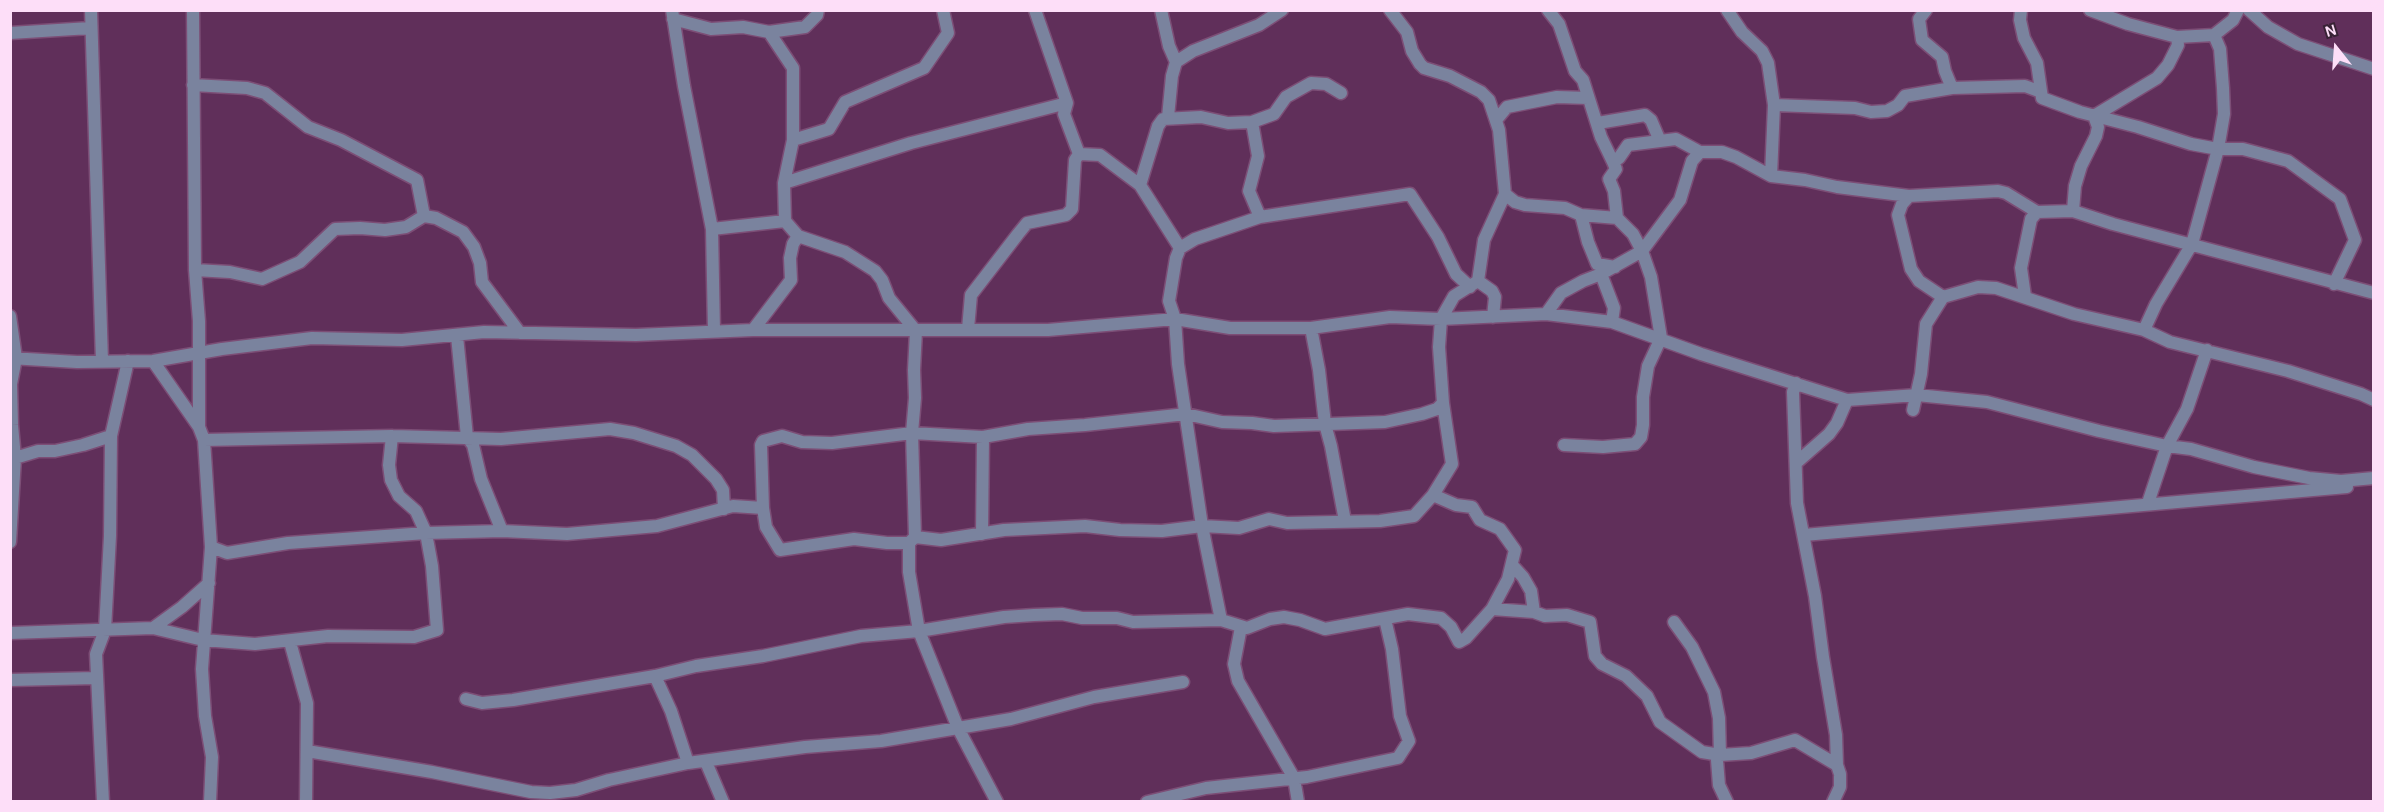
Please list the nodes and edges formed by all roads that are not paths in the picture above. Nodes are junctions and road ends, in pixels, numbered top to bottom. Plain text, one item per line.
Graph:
1 (91, 10) edge
2 (194, 10) edge
3 (818, 10) edge
4 (943, 10) edge
5 (1035, 10) edge
6 (1161, 10) edge
7 (1282, 10) edge
8 (1390, 10) edge
9 (1548, 10) edge
10 (1727, 10) edge
11 (1926, 10) edge
12 (2021, 10) edge
13 (2090, 10) edge
14 (2238, 10) edge
15 (2249, 10) edge
16 (673, 15) edge
17 (90, 28) junction
18 (769, 32) junction
19 (10, 33) edge
20 (2214, 35) junction
21 (2177, 37) junction
22 (1176, 62) junction
23 (2373, 69) edge
24 (193, 85) junction
25 (1952, 88) junction
26 (2041, 92) junction
27 (1341, 93) dead end
28 (1588, 98) junction
29 (1067, 103) junction
30 (1774, 105) junction
31 (2094, 116) junction
32 (1168, 117) junction
33 (1497, 119) junction
34 (1252, 122) junction
35 (1598, 123) junction
36 (793, 140) junction
37 (1660, 141) junction
38 (2218, 149) junction
39 (1700, 152) junction
40 (1079, 154) junction
41 (1614, 162) junction
42 (1771, 176) junction
43 (784, 183) junction
44 (1140, 185) junction
45 (1505, 194) junction
46 (1909, 196) junction
47 (2073, 211) junction
48 (2037, 212) junction
49 (1581, 215) junction
50 (424, 216) junction
51 (1260, 217) junction
52 (1617, 218) junction
53 (785, 221) junction
54 (712, 229) junction
55 (798, 236) junction
56 (2192, 244) junction
57 (1180, 248) junction
58 (1642, 251) junction
59 (1614, 267) junction
60 (195, 270) junction
61 (1601, 274) junction
62 (1474, 284) junction
63 (2334, 284) junction
64 (2373, 293) edge
65 (2025, 296) junction
66 (1943, 297) junction
67 (1546, 314) junction
68 (10, 316) edge
69 (1493, 317) junction
70 (1441, 319) junction
71 (1175, 320) junction
72 (1612, 322) junction
73 (968, 328) junction
74 (1311, 328) junction
75 (753, 330) junction
76 (2144, 330) junction
77 (714, 331) junction
78 (916, 331) junction
79 (520, 333) junction
80 (456, 336) junction
81 (1661, 338) junction
82 (2207, 350) junction
83 (199, 353) junction
84 (14, 358) edge
85 (128, 361) junction
86 (153, 361) junction
87 (102, 362) junction
88 (1796, 383) junction
89 (1917, 395) junction
90 (1847, 400) junction
91 (2373, 400) edge
92 (1443, 403) junction
93 (1913, 410) dead end
94 (1186, 414) junction
95 (1325, 424) junction
96 (11, 425) edge
97 (199, 427) junction
98 (912, 433) junction
99 (111, 436) junction
100 (392, 436) junction
101 (467, 437) junction
102 (983, 437) junction
103 (204, 440) junction
104 (1564, 445) dead end
105 (2167, 446) junction
106 (15, 458) junction
107 (1796, 463) junction
108 (2373, 479) edge
109 (1432, 495) junction
110 (2148, 503) junction
111 (763, 508) junction
112 (724, 509) junction
113 (1345, 521) junction
114 (1202, 526) junction
115 (502, 531) junction
116 (426, 533) junction
117 (982, 534) junction
118 (1804, 535) junction
119 (912, 540) junction
120 (10, 542) edge
121 (211, 547) junction
122 (1513, 566) junction
123 (209, 583) junction
124 (1492, 609) junction
125 (1534, 612) junction
126 (1385, 619) junction
127 (1221, 620) junction
128 (1674, 622) dead end
129 (1241, 627) junction
130 (153, 628) junction
131 (105, 630) junction
132 (919, 631) junction
133 (10, 633) edge
134 (203, 640) junction
135 (290, 642) junction
136 (655, 676) junction
137 (96, 678) junction
138 (10, 680) edge
139 (1183, 682) dead end
140 (466, 699) dead end
141 (958, 728) junction
142 (307, 751) junction
143 (1720, 755) junction
144 (706, 762) junction
145 (688, 763) junction
146 (1837, 765) junction
147 (1294, 778) junction
148 (103, 801) edge
149 (210, 801) edge
150 (306, 801) edge
151 (723, 801) edge
152 (997, 801) edge
153 (1147, 801) edge
154 (1298, 801) edge
155 (1727, 801) edge
156 (1833, 801) edge

1 - 17 street
2 - 24 street
3 - 18 street
4 - 36 street
5 - 29 street
6 - 22 street
7 - 22 street
8 - 33 street
9 - 28 street
10 - 30 street
11 - 25 street
12 - 26 street
13 - 21 street
14 - 20 street
15 - 23 street
16 - 18 street
16 - 54 street
17 - 19 street
17 - 87 street
18 - 36 street
20 - 21 street
20 - 38 street
21 - 31 street
22 - 32 street
24 - 50 street
24 - 60 street
25 - 26 street
25 - 30 street
26 - 31 street
27 - 34 street
28 - 33 street
28 - 35 street
29 - 40 street
29 - 43 street
30 - 42 street
31 - 38 street
31 - 47 street
32 - 34 street
32 - 44 street
33 - 45 street
34 - 51 street
35 - 37 street
35 - 41 street
36 - 43 street
37 - 39 street
37 - 41 street
38 - 56 street
38 - 63 street
39 - 42 street
39 - 58 street
40 - 44 street
40 - 73 street
41 - 52 street
42 - 46 street
43 - 53 street
44 - 57 street
45 - 49 street
45 - 62 street
46 - 48 street
46 - 66 street
47 - 48 street
47 - 56 street
48 - 65 street
49 - 52 street
49 - 59 street
50 - 60 street
50 - 79 street
51 - 57 street
51 - 62 street
52 - 58 street
53 - 54 street
53 - 55 street
54 - 77 street
55 - 75 street
55 - 78 street
56 - 63 street
56 - 76 street
57 - 71 street
58 - 59 street
58 - 81 street
59 - 61 street
60 - 83 street
61 - 67 street
61 - 72 street
62 - 69 street
62 - 70 street
63 - 64 street
65 - 66 street
65 - 76 street
66 - 89 street
67 - 69 street
67 - 72 street
68 - 84 street
69 - 70 street
70 - 74 street
70 - 92 street
71 - 73 street
71 - 74 street
71 - 94 street
72 - 81 street
73 - 78 street
74 - 95 street
75 - 77 street
75 - 78 street
76 - 82 street
77 - 79 street
78 - 98 street
79 - 80 street
80 - 83 street
80 - 101 street
81 - 88 street
81 - 104 street
82 - 91 street
82 - 105 street
83 - 86 street
83 - 97 street
84 - 87 street
84 - 96 street
85 - 86 street
85 - 87 street
85 - 99 street
86 - 97 street
88 - 90 street
88 - 107 street
89 - 90 street
89 - 93 street
89 - 105 street
90 - 107 street
92 - 95 street
92 - 109 street
94 - 95 street
94 - 102 street
94 - 114 street
95 - 113 street
96 - 106 street
97 - 103 street
98 - 102 street
98 - 111 street
98 - 119 street
99 - 106 street
99 - 131 street
100 - 101 street
100 - 103 street
100 - 116 street
101 - 112 street
101 - 115 street
102 - 117 street
103 - 121 street
105 - 108 street
105 - 110 street
106 - 120 street
107 - 118 street
108 - 110 street
109 - 113 street
109 - 122 street
110 - 118 street
111 - 112 street
111 - 119 street
112 - 115 street
113 - 114 street
114 - 117 street
114 - 127 street
115 - 116 street
116 - 121 street
116 - 135 street
117 - 119 street
118 - 146 street
119 - 132 street
121 - 123 street
122 - 124 street
122 - 125 street
123 - 130 street
123 - 134 street
124 - 125 street
124 - 126 street
125 - 143 street
126 - 129 street
126 - 147 street
127 - 129 street
127 - 132 street
128 - 143 street
129 - 147 street
130 - 131 street
130 - 134 street
131 - 133 street
131 - 137 street
132 - 136 street
132 - 141 street
134 - 135 street
134 - 149 street
135 - 142 street
136 - 140 street
136 - 145 street
137 - 138 street
137 - 148 street
139 - 141 street
141 - 144 street
141 - 152 street
142 - 145 street
142 - 150 street
143 - 146 street
143 - 155 street
144 - 145 street
144 - 151 street
146 - 156 street
147 - 153 street
147 - 154 street

